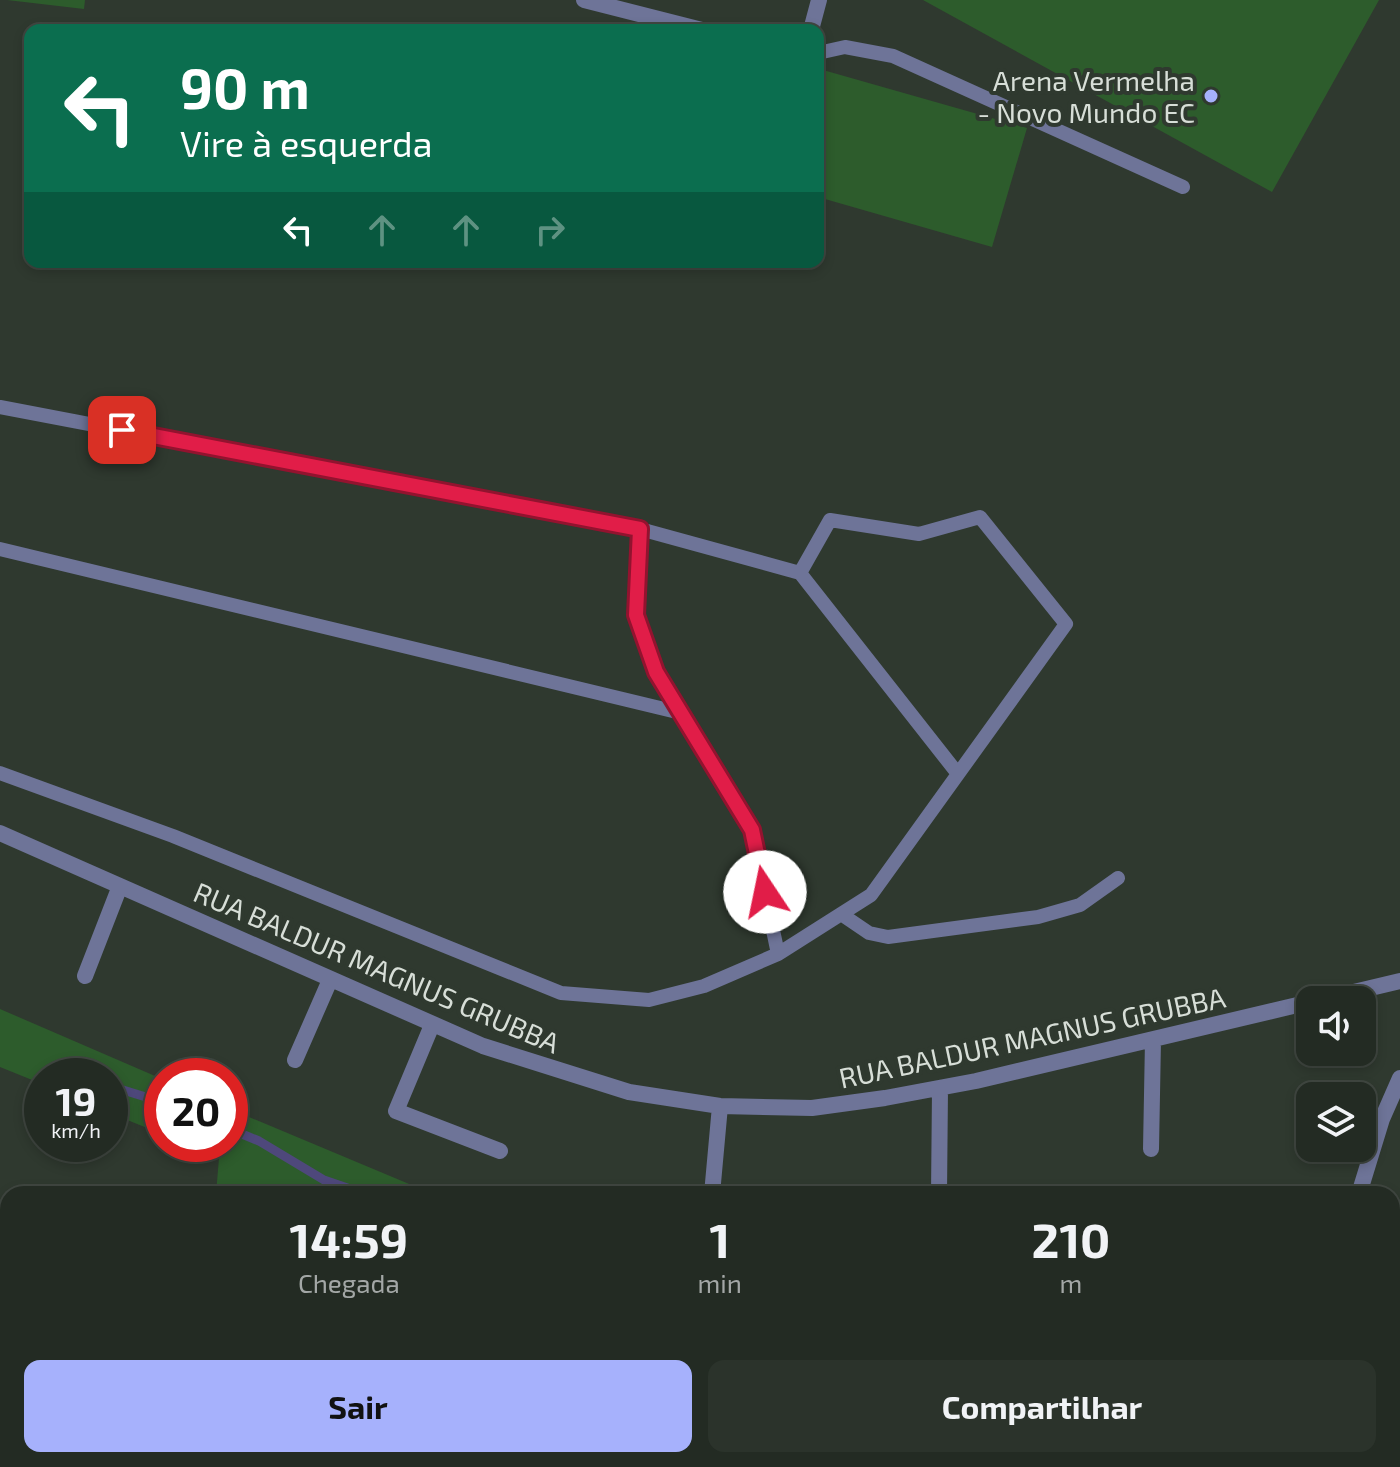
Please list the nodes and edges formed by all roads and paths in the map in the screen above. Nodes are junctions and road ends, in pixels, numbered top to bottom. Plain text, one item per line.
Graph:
1 (584, 0) edge
2 (819, 0) edge
3 (678, 24) edge
4 (813, 24) edge
5 (824, 52) edge
6 (1183, 187) dead end
7 (0, 407) edge
8 (640, 529) junction
9 (0, 549) edge
10 (800, 573) junction
11 (681, 713) junction
12 (0, 773) edge
13 (958, 774) junction
14 (0, 833) edge
15 (1118, 878) dead end
16 (120, 886) junction
17 (841, 914) junction
18 (778, 954) junction
19 (85, 976) dead end
20 (330, 980) junction
21 (1400, 981) edge
22 (1376, 987) edge
23 (1296, 1005) edge
24 (432, 1025) junction
25 (1153, 1040) junction
26 (295, 1060) dead end
27 (1400, 1078) edge
28 (940, 1089) junction
29 (720, 1106) junction
30 (1151, 1149) dead end
31 (500, 1151) dead end
32 (713, 1186) edge
33 (939, 1186) edge
34 (1361, 1186) edge

1 - 3 street
2 - 4 street
5 - 6 lane
7 - 8 lane
8 - 10 lane
8 - 11 lane
9 - 11 lane
10 - 13 lane
10 - 13 lane
11 - 18 lane
12 - 18 lane
13 - 17 lane
14 - 16 street, RUA BALDUR MAGNUS GRUBBA
15 - 17 lane
16 - 19 street
16 - 20 street, RUA BALDUR MAGNUS GRUBBA
17 - 18 lane
20 - 24 street, RUA BALDUR MAGNUS GRUBBA
20 - 26 street
21 - 22 street
23 - 25 street, RUA BALDUR MAGNUS GRUBBA
24 - 29 street, RUA BALDUR MAGNUS GRUBBA
24 - 31 street
25 - 28 street, RUA BALDUR MAGNUS GRUBBA
25 - 30 street
27 - 34 street
28 - 29 street, RUA BALDUR MAGNUS GRUBBA
28 - 33 street
29 - 32 street

